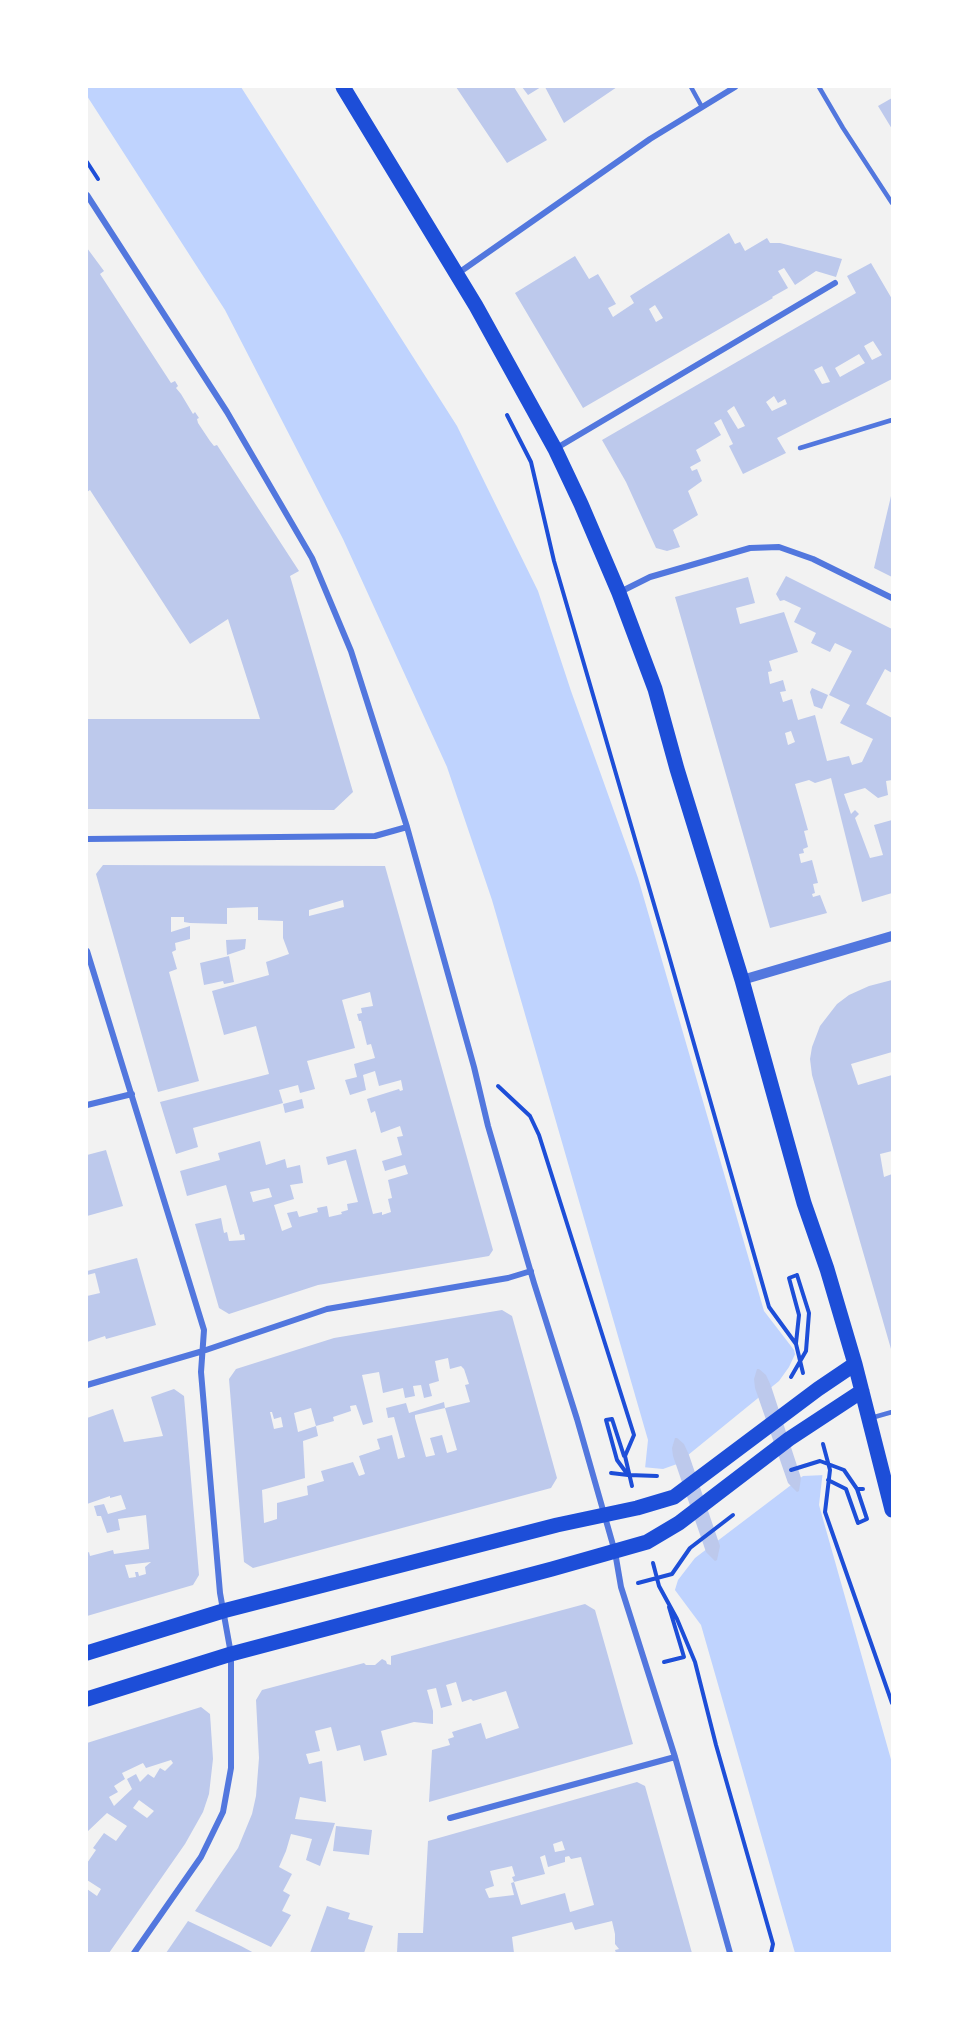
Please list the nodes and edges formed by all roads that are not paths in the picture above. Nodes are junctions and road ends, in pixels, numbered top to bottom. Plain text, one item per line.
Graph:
1 (343, 87) edge
2 (691, 87) edge
3 (735, 87) edge
4 (819, 87) edge
5 (702, 107) junction
6 (87, 195) edge
7 (892, 202) edge
8 (457, 274) junction
9 (835, 283) dead end
10 (892, 420) edge
11 (800, 448) dead end
12 (555, 449) junction
13 (619, 593) junction
14 (892, 598) edge
15 (407, 827) junction
16 (87, 839) edge
17 (892, 936) edge
18 (87, 951) edge
19 (742, 980) junction
20 (132, 1094) junction
21 (87, 1105) edge
22 (531, 1271) junction
23 (203, 1351) junction
24 (855, 1364) junction
25 (87, 1385) edge
26 (861, 1391) junction
27 (892, 1412) edge
28 (868, 1419) junction
29 (892, 1510) edge
30 (604, 1515) junction
31 (615, 1552) junction
32 (223, 1611) junction
33 (87, 1653) edge
34 (231, 1654) junction
35 (87, 1699) edge
36 (675, 1757) junction
37 (450, 1818) dead end
38 (134, 1953) edge
39 (730, 1953) edge

1 - 8 main road
2 - 5 lane
3 - 5 street
4 - 7 lane
5 - 8 street
6 - 15 street
8 - 12 main road
9 - 12 street
10 - 11 lane
12 - 13 main road
13 - 14 street
13 - 19 main road
15 - 16 street
15 - 22 street
17 - 19 street
18 - 20 street
19 - 24 main road
20 - 21 street
20 - 23 street
22 - 23 street
22 - 30 street
23 - 25 street
23 - 32 street
24 - 26 main road
24 - 30 main road
26 - 28 main road
26 - 31 main road
27 - 28 lane
28 - 29 main road
30 - 31 street
30 - 32 main road
31 - 34 main road
31 - 36 street
32 - 33 main road
32 - 34 street
34 - 35 main road
34 - 38 street
36 - 37 street
36 - 39 street

